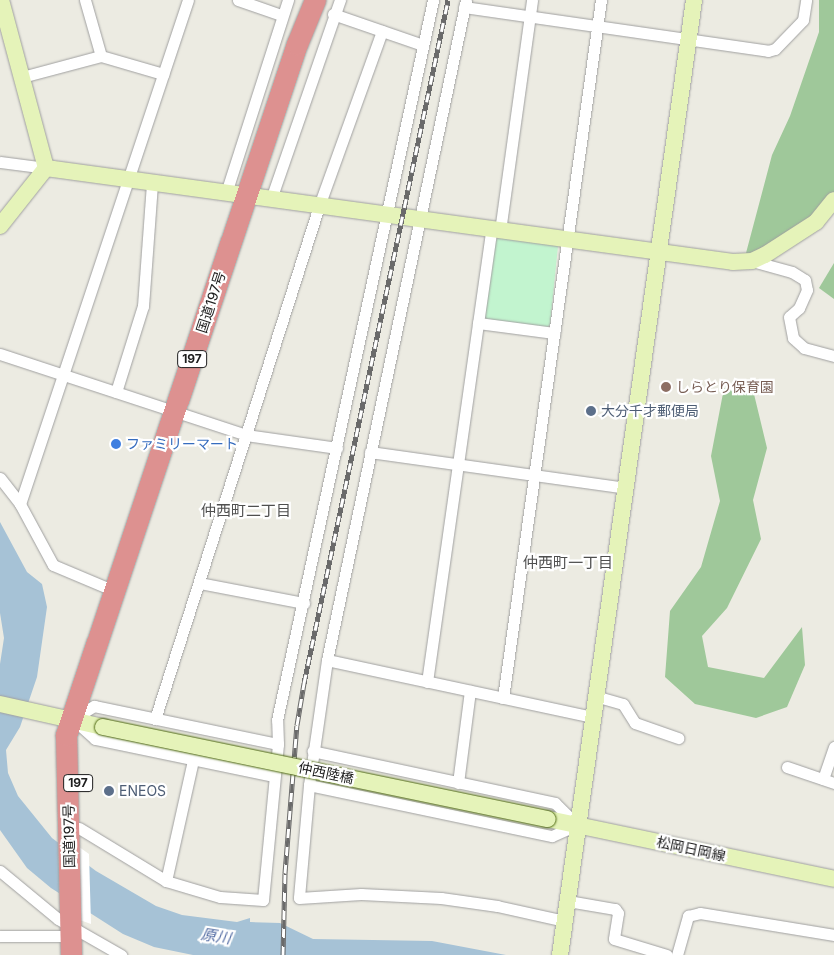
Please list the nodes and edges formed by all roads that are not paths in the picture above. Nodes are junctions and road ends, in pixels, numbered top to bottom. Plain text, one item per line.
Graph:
1 (1, 0) edge
2 (85, 0) edge
3 (188, 0) edge
4 (238, 0) edge
5 (288, 0) edge
6 (314, 0) edge
7 (340, 0) edge
8 (433, 0) edge
9 (532, 0) edge
10 (600, 0) edge
11 (694, 0) edge
12 (806, 0) edge
13 (465, 4) edge
14 (333, 14) junction
15 (281, 15) junction
16 (530, 16) junction
17 (597, 26) junction
18 (382, 31) junction
19 (689, 39) junction
20 (423, 45) junction
21 (101, 56) junction
22 (163, 74) junction
23 (22, 77) junction
24 (0, 162) edge
25 (46, 168) junction
26 (128, 180) junction
27 (152, 183) junction
28 (236, 194) junction
29 (271, 199) junction
30 (834, 200) edge
31 (319, 206) junction
32 (386, 215) junction
33 (419, 220) junction
34 (0, 226) edge
35 (496, 231) junction
36 (567, 240) junction
37 (658, 253) junction
38 (752, 261) junction
39 (478, 323) junction
40 (554, 333) junction
41 (0, 354) edge
42 (834, 356) edge
43 (63, 375) junction
44 (116, 392) junction
45 (175, 412) junction
46 (246, 435) junction
47 (337, 448) junction
48 (370, 452) junction
49 (458, 464) junction
50 (534, 475) junction
51 (0, 478) edge
52 (625, 488) junction
53 (20, 504) junction
54 (199, 583) junction
55 (115, 591) junction
56 (304, 603) junction
57 (327, 660) junction
58 (427, 682) junction
59 (470, 691) junction
60 (595, 696) junction
61 (503, 698) junction
62 (0, 704) edge
63 (592, 717) junction
64 (73, 719) junction
65 (155, 719) junction
66 (678, 738) dead end
67 (278, 744) junction
68 (834, 747) edge
69 (313, 751) junction
70 (193, 760) junction
71 (786, 768) dead end
72 (274, 776) junction
73 (829, 781) edge
74 (458, 782) junction
75 (309, 784) junction
76 (548, 819) joint
77 (577, 825) junction
78 (76, 838) junction
79 (0, 871) edge
80 (834, 879) edge
81 (166, 881) junction
82 (568, 901) junction
83 (564, 928) junction
84 (75, 935) edge
85 (834, 935) edge
86 (0, 936) edge
87 (121, 955) edge
88 (560, 955) edge
89 (667, 955) edge
90 (677, 955) edge

1 - 23 street
2 - 21 street
3 - 22 street
4 - 15 street
5 - 15 street
6 - 28 highway, 国道197号 / 197
7 - 14 street
8 - 20 street
9 - 16 street
10 - 17 street
11 - 19 street
12 - 19 street
13 - 16 street
13 - 33 street
14 - 18 street
14 - 29 street
15 - 28 street
16 - 17 street
16 - 35 street
17 - 19 street
17 - 36 street
18 - 20 street
18 - 31 street
19 - 37 street
20 - 32 street
21 - 22 street
21 - 23 street
22 - 26 street
23 - 25 street
24 - 25 street
25 - 26 street
25 - 34 street
26 - 27 street
26 - 43 street
27 - 28 street
27 - 44 street
28 - 29 street
28 - 45 highway, 国道197号 / 197
29 - 31 street
30 - 38 street
31 - 32 street
31 - 46 street
32 - 33 street
32 - 47 street
33 - 35 street
33 - 48 street
35 - 36 street
35 - 39 street
36 - 37 street
36 - 40 street
37 - 38 street
37 - 52 street
38 - 42 street
39 - 40 street
39 - 49 street
40 - 50 street
41 - 43 street
43 - 44 street
43 - 53 street
44 - 45 street
45 - 46 street
45 - 55 highway, 国道197号 / 197
46 - 47 street
46 - 54 street
47 - 56 street
48 - 49 street
48 - 57 street
49 - 50 street
49 - 58 street
50 - 52 street
50 - 61 street
51 - 53 street
52 - 60 street
53 - 55 street
54 - 56 street
54 - 65 street
55 - 64 highway, 国道197号 / 197
56 - 67 street
57 - 58 street
57 - 69 street
58 - 59 street
59 - 61 street
59 - 74 street
60 - 63 street
60 - 66 street
61 - 63 street
62 - 64 street
63 - 77 street
64 - 65 street
64 - 70 street
64 - 76 street, 仲西陸橋, bridge
64 - 78 highway, 国道197号 / 197
65 - 67 street
67 - 72 street
68 - 73 street
69 - 74 street
69 - 75 street
70 - 72 street
70 - 81 street
71 - 73 street
72 - 81 street
74 - 77 street
75 - 77 street
75 - 83 street
76 - 77 street, 松岡日岡線
77 - 80 street, 松岡日岡線
77 - 82 street
78 - 81 street
78 - 84 highway, 国道197号 / 197
79 - 84 street
82 - 83 street
82 - 89 street
83 - 88 street
84 - 86 street
84 - 87 street
85 - 90 street

